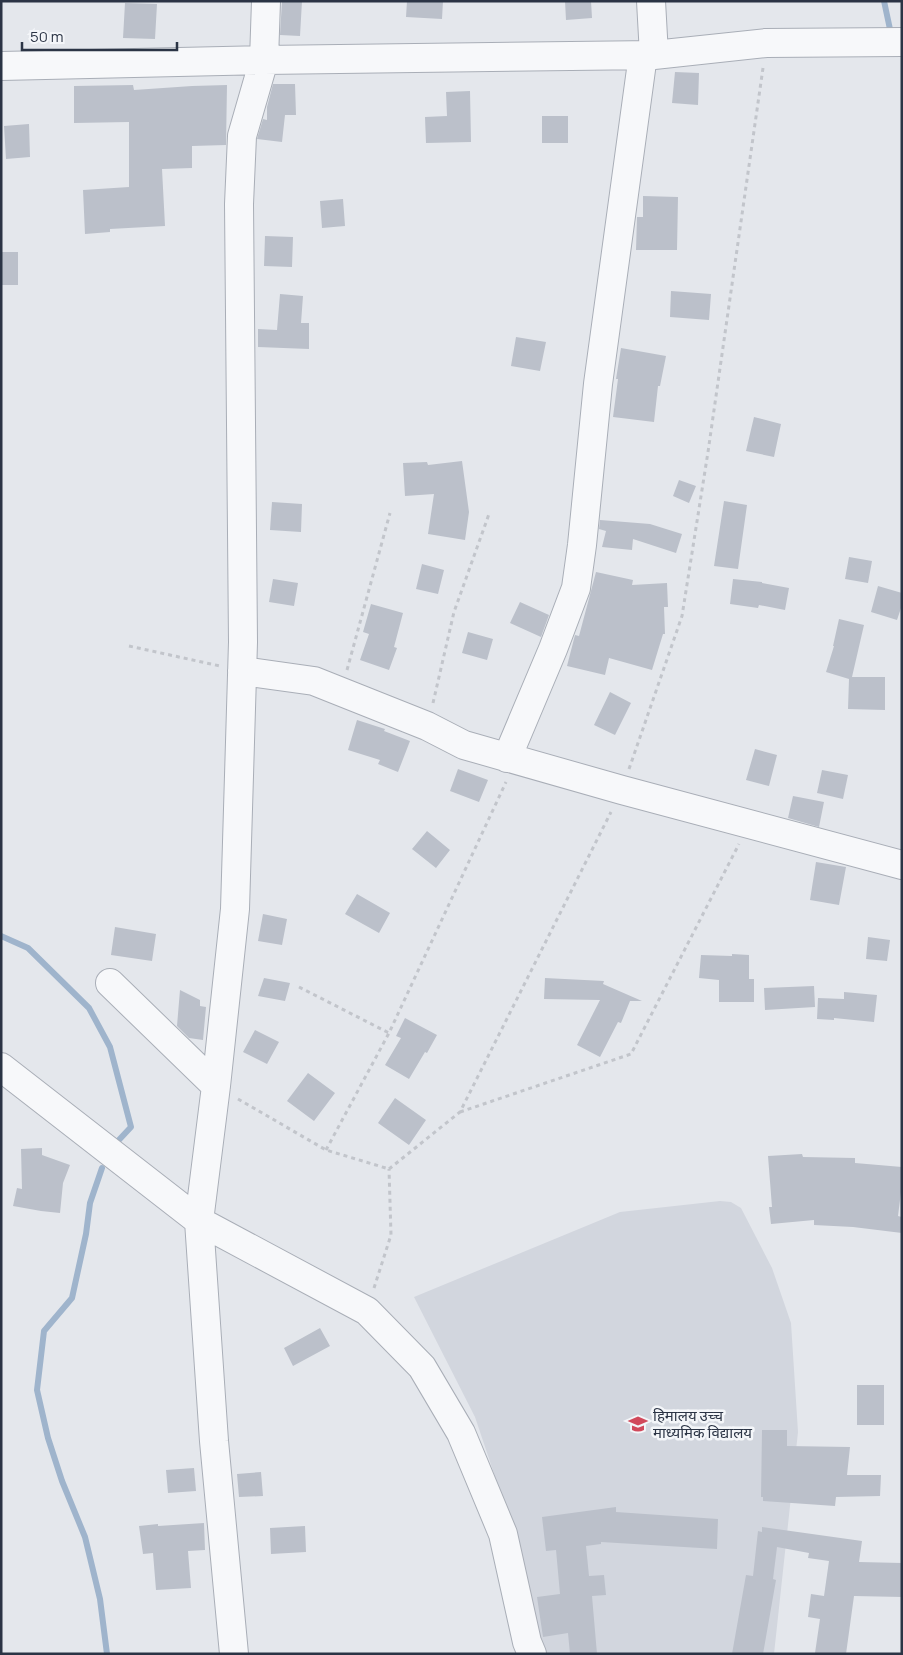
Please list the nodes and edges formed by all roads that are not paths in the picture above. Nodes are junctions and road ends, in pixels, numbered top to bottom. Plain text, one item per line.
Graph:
1 (266, 1) edge
2 (651, 1) edge
3 (902, 42) edge
4 (649, 55) junction
5 (264, 60) junction
6 (1, 66) edge
7 (242, 671) junction
8 (511, 759) junction
9 (902, 864) edge
10 (110, 983) dead end
11 (1, 1067) edge
12 (216, 1086) junction
13 (199, 1221) junction
14 (234, 1654) edge
15 (532, 1654) edge

1 - 5 street
2 - 4 street
3 - 4 street
4 - 5 street
4 - 8 street
5 - 6 street
5 - 7 street
7 - 8 street
7 - 12 street
8 - 9 street
10 - 12 street
11 - 13 street
12 - 13 street
13 - 14 street
13 - 15 street

